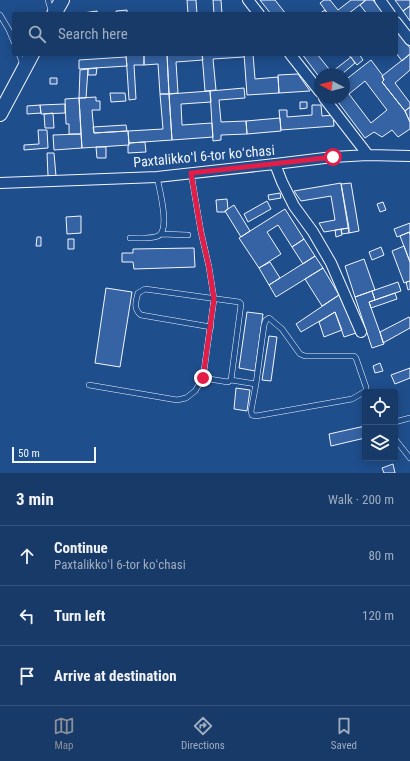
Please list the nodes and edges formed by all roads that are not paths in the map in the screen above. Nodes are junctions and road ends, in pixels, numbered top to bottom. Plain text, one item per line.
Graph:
1 (48, 0) edge
2 (62, 0) edge
3 (248, 0) edge
4 (380, 0) edge
5 (52, 12) edge
6 (54, 12) edge
7 (257, 12) edge
8 (389, 12) edge
9 (0, 15) edge
10 (398, 25) edge
11 (12, 37) edge
12 (410, 40) edge
13 (20, 56) edge
14 (31, 56) edge
15 (292, 56) edge
16 (24, 68) junction
17 (314, 84) edge
18 (329, 104) edge
19 (0, 112) edge
20 (368, 155) junction
21 (410, 156) edge
22 (275, 164) junction
23 (191, 173) junction
24 (157, 176) junction
25 (0, 183) edge
26 (161, 234) junction
27 (188, 235) dead end
28 (130, 238) dead end
29 (214, 299) junction
30 (211, 327) junction
31 (361, 332) dead end
32 (203, 378) junction
33 (231, 380) junction
34 (256, 384) junction
35 (89, 385) dead end
36 (410, 418) edge
37 (398, 421) edge
38 (398, 443) edge
39 (410, 458) edge

1 - 5 lane
2 - 6 street
3 - 7 street
4 - 8 street
9 - 11 lane
10 - 12 street
13 - 16 lane
14 - 16 street
15 - 17 street
16 - 19 street
18 - 20 street
20 - 21 street, Paxtalikkoʻl 6-tor koʻchasi
20 - 22 street, Paxtalikkoʻl 6-tor koʻchasi
22 - 23 street, Paxtalikkoʻl 6-tor koʻchasi
22 - 31 street
23 - 24 street, Paxtalikkoʻl 6-tor koʻchasi
23 - 29 lane
24 - 25 street, Paxtalikkoʻl 6-tor koʻchasi
24 - 26 lane
26 - 27 lane
26 - 28 lane
29 - 30 lane
29 - 30 lane
29 - 33 lane
30 - 32 lane
32 - 33 lane
32 - 35 lane
33 - 34 lane
34 - 34 lane
36 - 37 lane
38 - 39 lane

